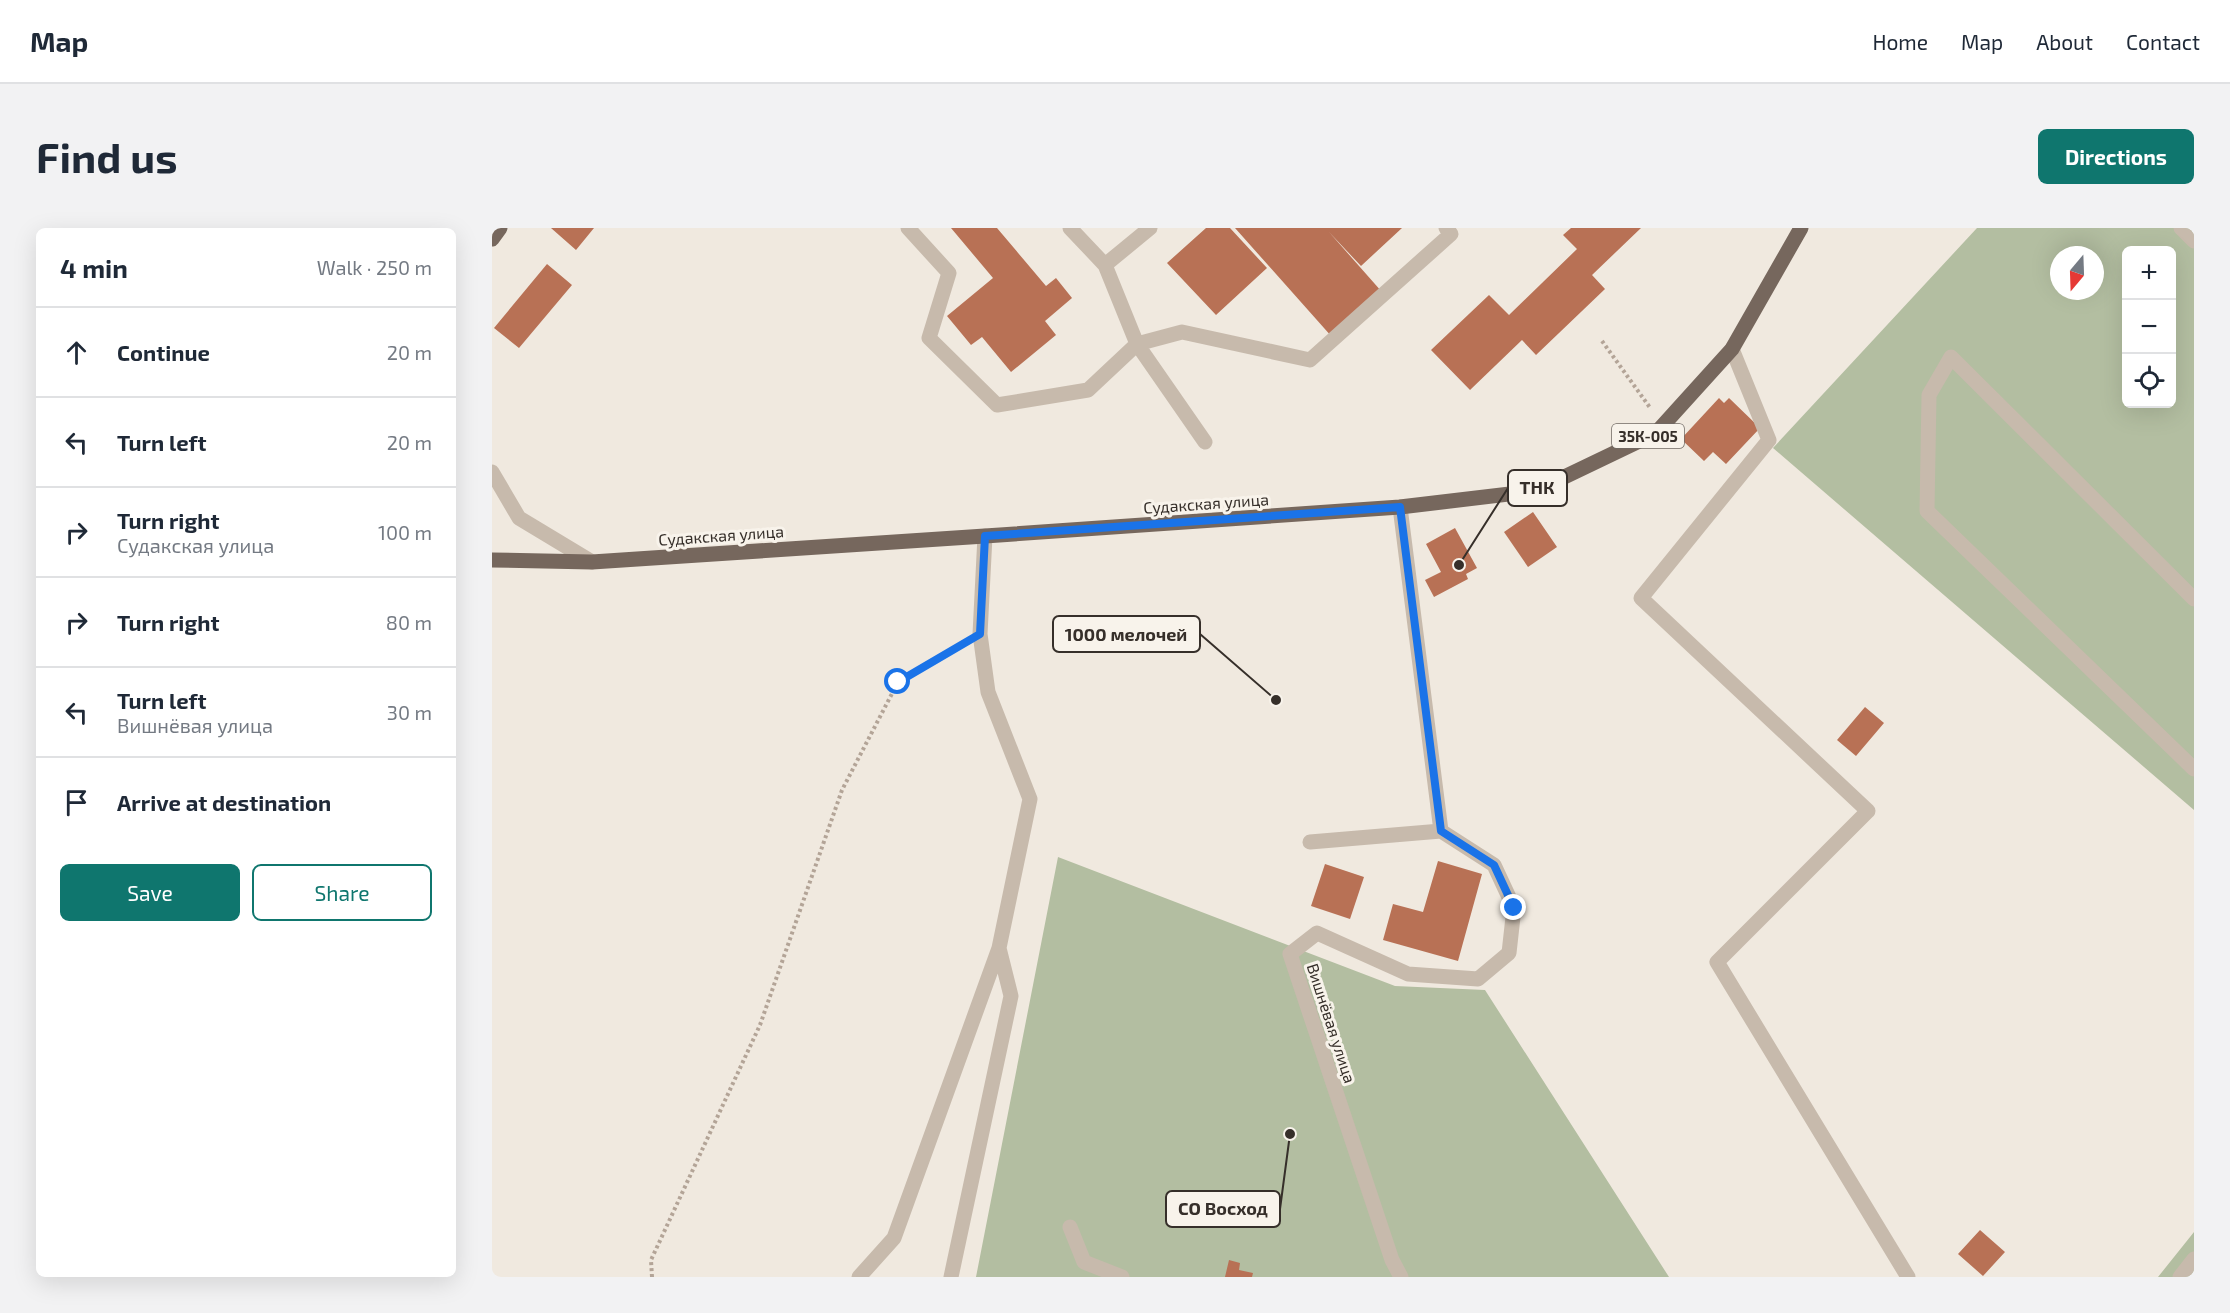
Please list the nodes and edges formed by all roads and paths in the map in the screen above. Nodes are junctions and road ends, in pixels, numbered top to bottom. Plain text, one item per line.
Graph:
1 (500, 228) edge
2 (908, 228) edge
3 (1070, 228) edge
4 (1150, 228) edge
5 (1446, 228) edge
6 (1801, 228) edge
7 (2181, 228) edge
8 (492, 239) edge
9 (2194, 241) edge
10 (1105, 265) junction
11 (1602, 341) dead end
12 (1137, 344) junction
13 (1732, 349) junction
14 (1674, 412) junction
15 (1205, 442) dead end
16 (492, 472) edge
17 (1400, 507) junction
18 (985, 536) junction
19 (492, 560) edge
20 (592, 562) junction
21 (2194, 599) edge
22 (980, 634) junction
23 (2194, 769) edge
24 (1441, 831) junction
25 (1310, 842) dead end
26 (999, 948) junction
27 (1070, 1227) dead end
28 (2194, 1259) edge
29 (652, 1277) edge
30 (859, 1277) edge
31 (951, 1277) edge
32 (1122, 1277) edge
33 (1401, 1277) edge
34 (1908, 1277) edge
35 (2180, 1277) edge

1 - 8 main road
2 - 12 street
3 - 10 street
4 - 10 street
5 - 12 street
6 - 13 main road, Судакская улица / 35К-005
7 - 9 street
10 - 12 street
11 - 14 path
12 - 15 street
13 - 14 main road, Судакская улица / 35К-005
13 - 34 street
14 - 17 main road, Судакская улица / 35К-005
16 - 20 street
17 - 18 main road, Судакская улица / 35К-005
17 - 24 street
18 - 20 main road, Судакская улица / 35К-005
18 - 22 street
19 - 20 main road, Судакская улица / 35К-005
21 - 23 street
22 - 26 street
22 - 29 path
24 - 25 street
24 - 33 street, Вишнёвая улица
26 - 30 street
26 - 31 street
27 - 32 street
28 - 35 street

